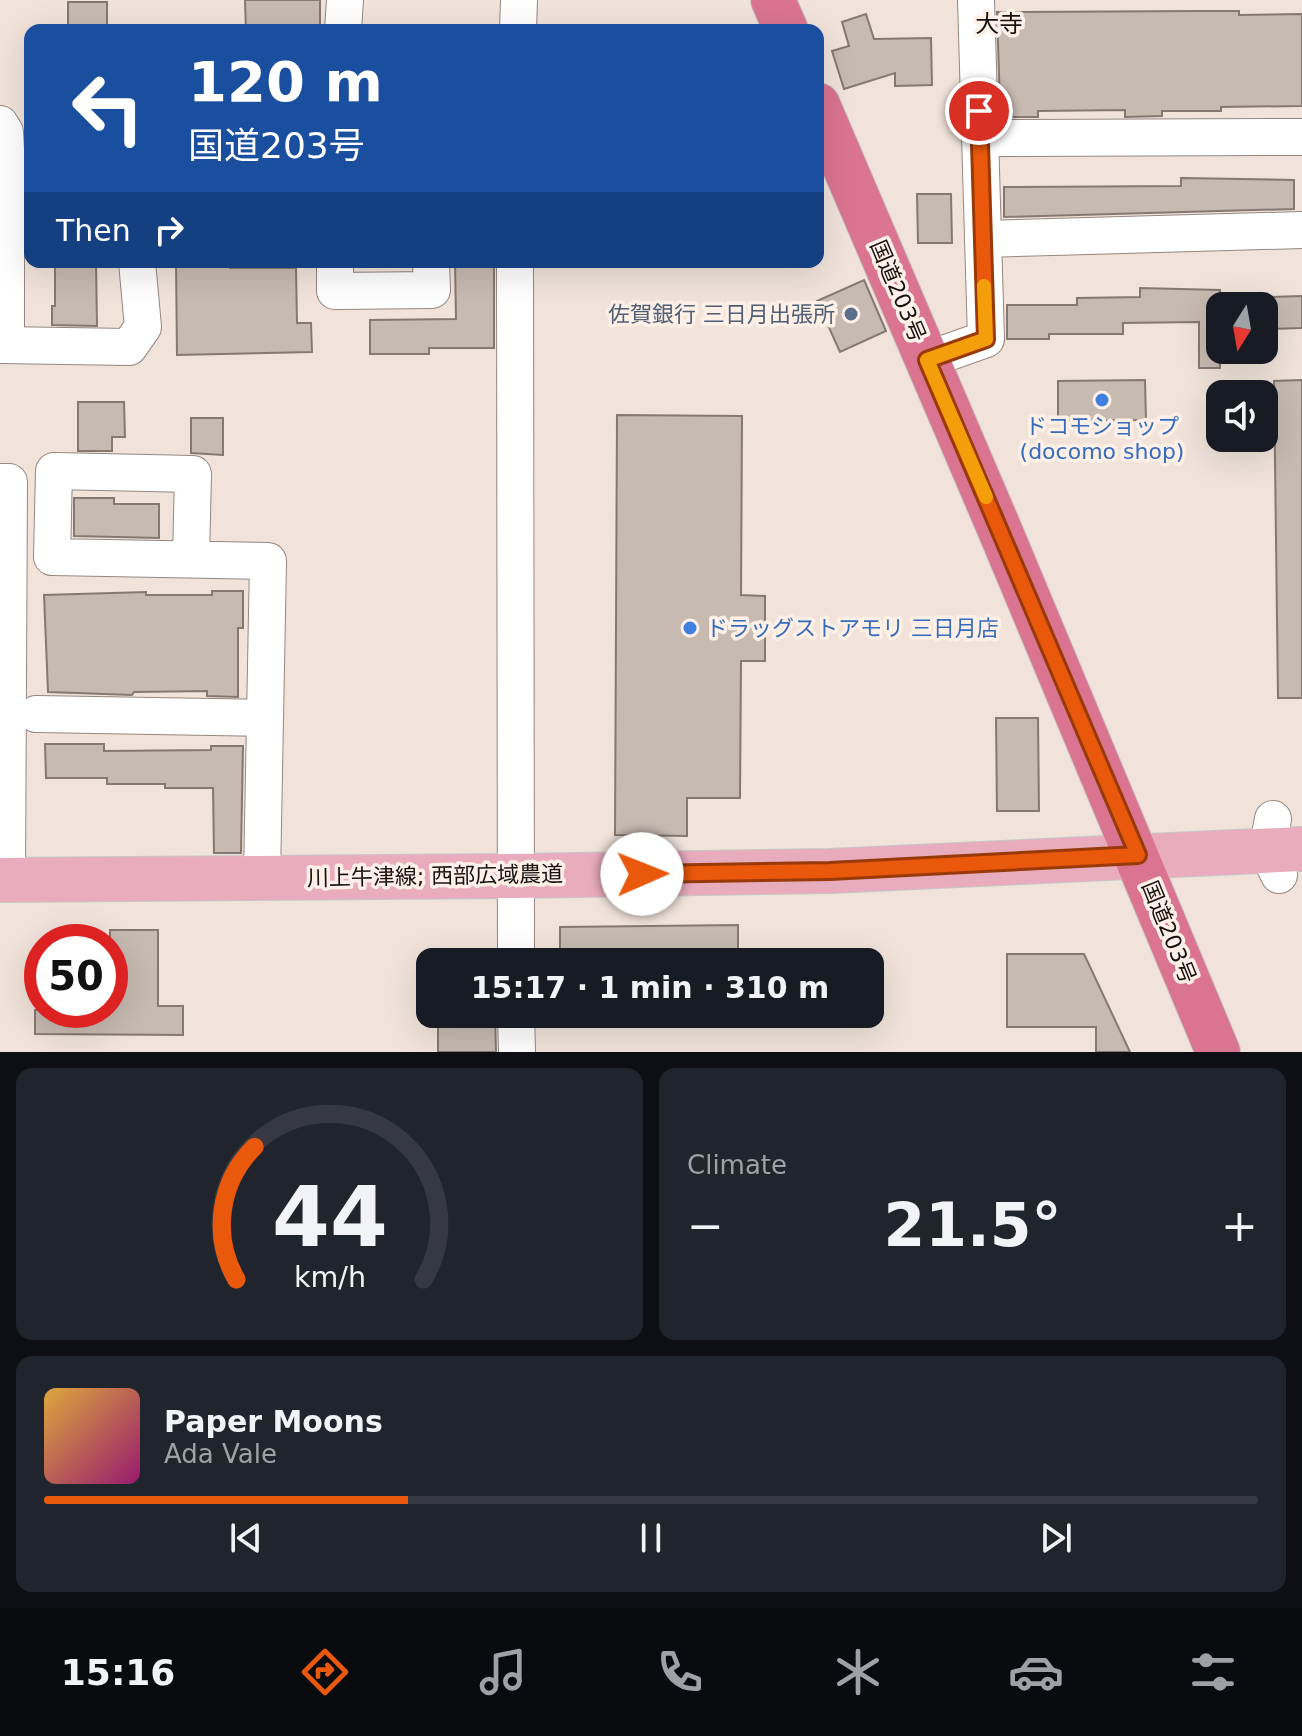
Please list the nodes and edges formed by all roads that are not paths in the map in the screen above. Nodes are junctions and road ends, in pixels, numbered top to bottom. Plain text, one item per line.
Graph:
1 (345, 0) edge
2 (519, 0) edge
3 (773, 0) edge
4 (976, 0) edge
5 (343, 24) edge
6 (518, 24) edge
7 (783, 24) edge
8 (824, 119) edge
9 (1302, 137) edge
10 (980, 138) junction
11 (12, 140) edge
12 (1302, 230) edge
13 (983, 239) junction
14 (138, 268) edge
15 (335, 268) edge
16 (431, 268) edge
17 (515, 268) edge
18 (3, 345) edge
19 (927, 360) junction
20 (0, 482) edge
21 (191, 559) dead end
22 (4, 655) edge
23 (36, 714) dead end
24 (265, 718) junction
25 (1280, 848) edge
26 (1138, 855) junction
27 (514, 876) junction
28 (262, 878) junction
29 (4, 880) edge
30 (516, 948) edge
31 (516, 1028) edge
32 (517, 1052) edge
33 (1218, 1052) edge

1 - 5 street
2 - 6 street
3 - 7 highway
4 - 10 street
8 - 19 highway, 国道203号
9 - 10 street
10 - 13 street
11 - 18 street
12 - 13 street
13 - 19 street
14 - 18 street
15 - 16 street
17 - 27 street
19 - 26 highway, 国道203号
20 - 22 street
21 - 24 street
22 - 29 street
23 - 24 street
24 - 28 street
25 - 26 main road, 川上牛津線; 西部広域農道
26 - 27 main road, 川上牛津線; 西部広域農道
26 - 33 highway, 国道203号
27 - 28 main road, 川上牛津線; 西部広域農道
27 - 30 street
28 - 29 main road, 川上牛津線; 西部広域農道
31 - 32 street

